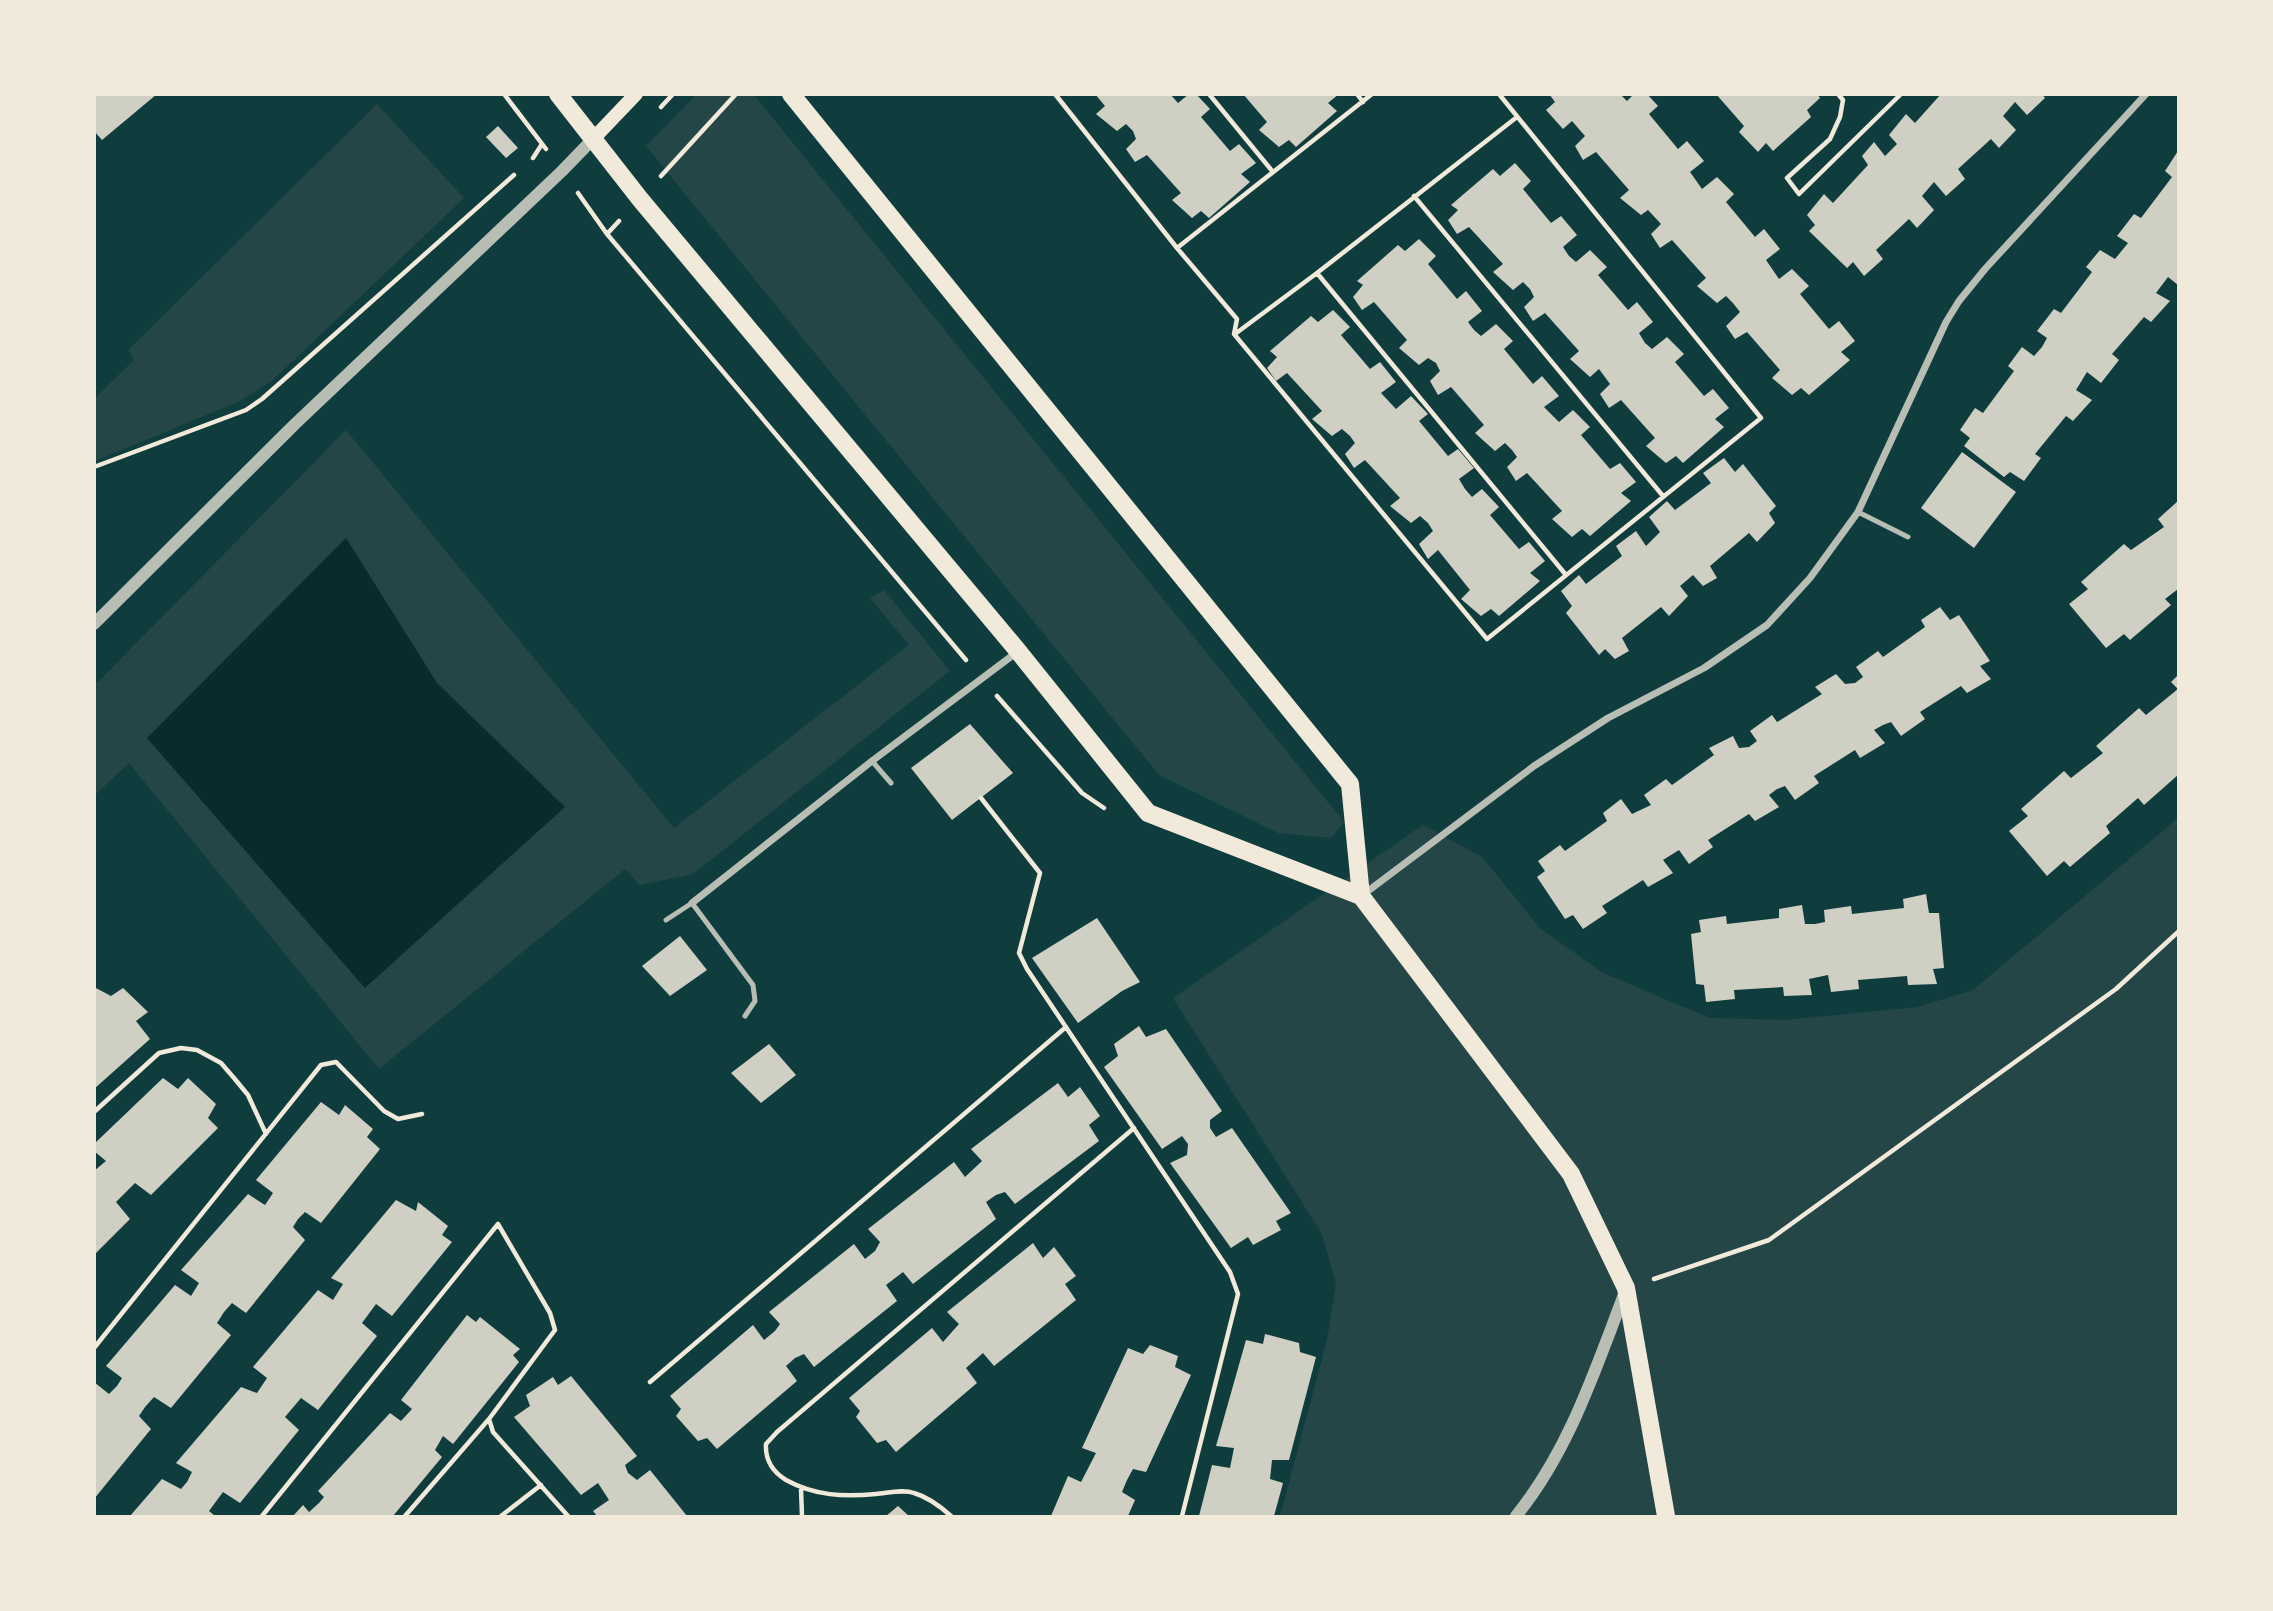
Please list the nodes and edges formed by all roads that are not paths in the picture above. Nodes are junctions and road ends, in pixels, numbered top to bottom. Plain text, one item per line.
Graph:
1 (558, 94) edge
2 (636, 94) edge
3 (791, 94) edge
4 (2146, 94) edge
5 (593, 139) junction
6 (1858, 512) junction
7 (1908, 537) dead end
8 (94, 624) edge
9 (1018, 651) junction
10 (872, 761) junction
11 (891, 783) dead end
12 (1361, 896) junction
13 (692, 903) junction
14 (666, 920) dead end
15 (745, 1016) dead end
16 (1626, 1288) junction
17 (1516, 1517) edge
18 (1666, 1517) edge

1 - 5 main road
2 - 5 main road
3 - 12 main road
4 - 6 street
5 - 8 street
5 - 9 main road
6 - 7 lane
6 - 12 street
9 - 10 street
9 - 12 main road
10 - 11 lane
10 - 13 street
12 - 16 main road
13 - 14 lane
13 - 15 lane
16 - 17 street
16 - 18 main road

